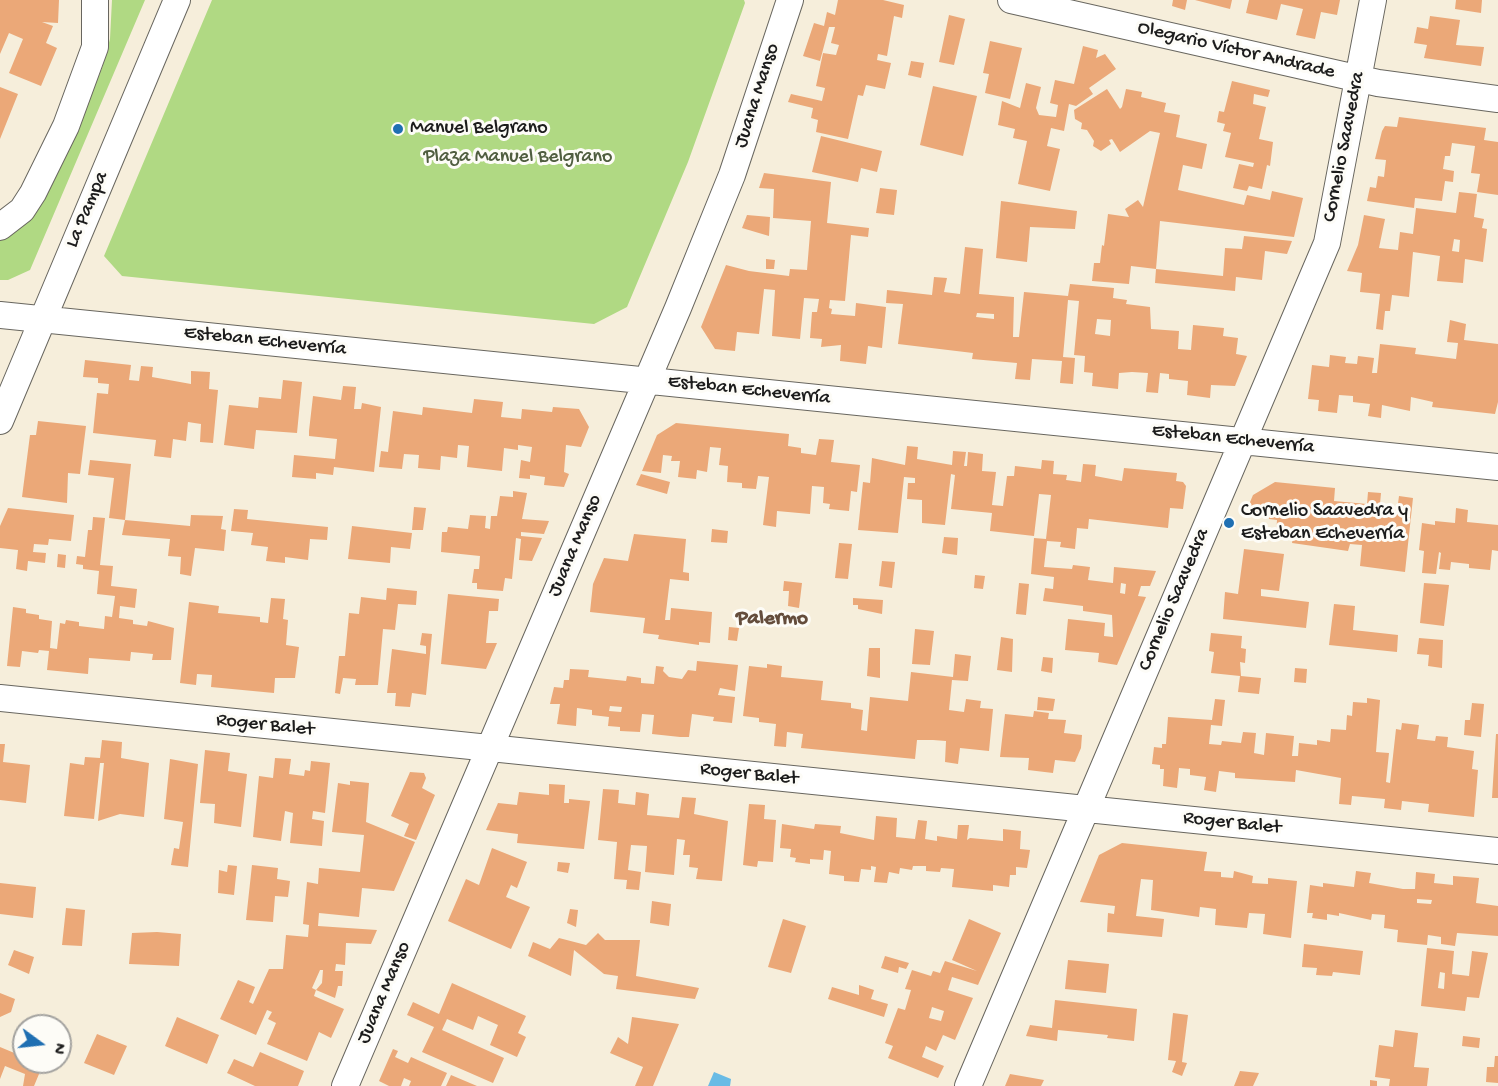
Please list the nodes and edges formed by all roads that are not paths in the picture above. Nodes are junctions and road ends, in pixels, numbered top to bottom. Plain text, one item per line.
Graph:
1 (95, 0) edge
2 (177, 0) edge
3 (790, 0) edge
4 (1011, 0) edge
5 (1373, 0) edge
6 (1358, 79) junction
7 (1498, 99) edge
8 (0, 226) edge
9 (0, 315) edge
10 (42, 319) junction
11 (647, 381) junction
12 (0, 421) edge
13 (1243, 441) junction
14 (1498, 467) edge
15 (0, 698) edge
16 (490, 748) junction
17 (1086, 809) junction
18 (1498, 851) edge
19 (345, 1086) edge
20 (968, 1086) edge

1 - 8 street
2 - 10 street, La Pampa
3 - 11 street, Juana Manso
4 - 6 street, Olegario Víctor Andrade
5 - 6 street, Cornelio Saavedra
6 - 7 street, Olegario Víctor Andrade
6 - 13 street, Cornelio Saavedra
9 - 10 street, Esteban Echeverría
10 - 11 street, Esteban Echeverría
10 - 12 street, La Pampa
11 - 13 street, Esteban Echeverría
11 - 16 street, Juana Manso
13 - 14 street, Esteban Echeverría
13 - 17 street, Cornelio Saavedra
15 - 16 street, Roger Balet
16 - 17 street, Roger Balet
16 - 19 street, Juana Manso
17 - 18 street, Roger Balet
17 - 20 street, Cornelio Saavedra

